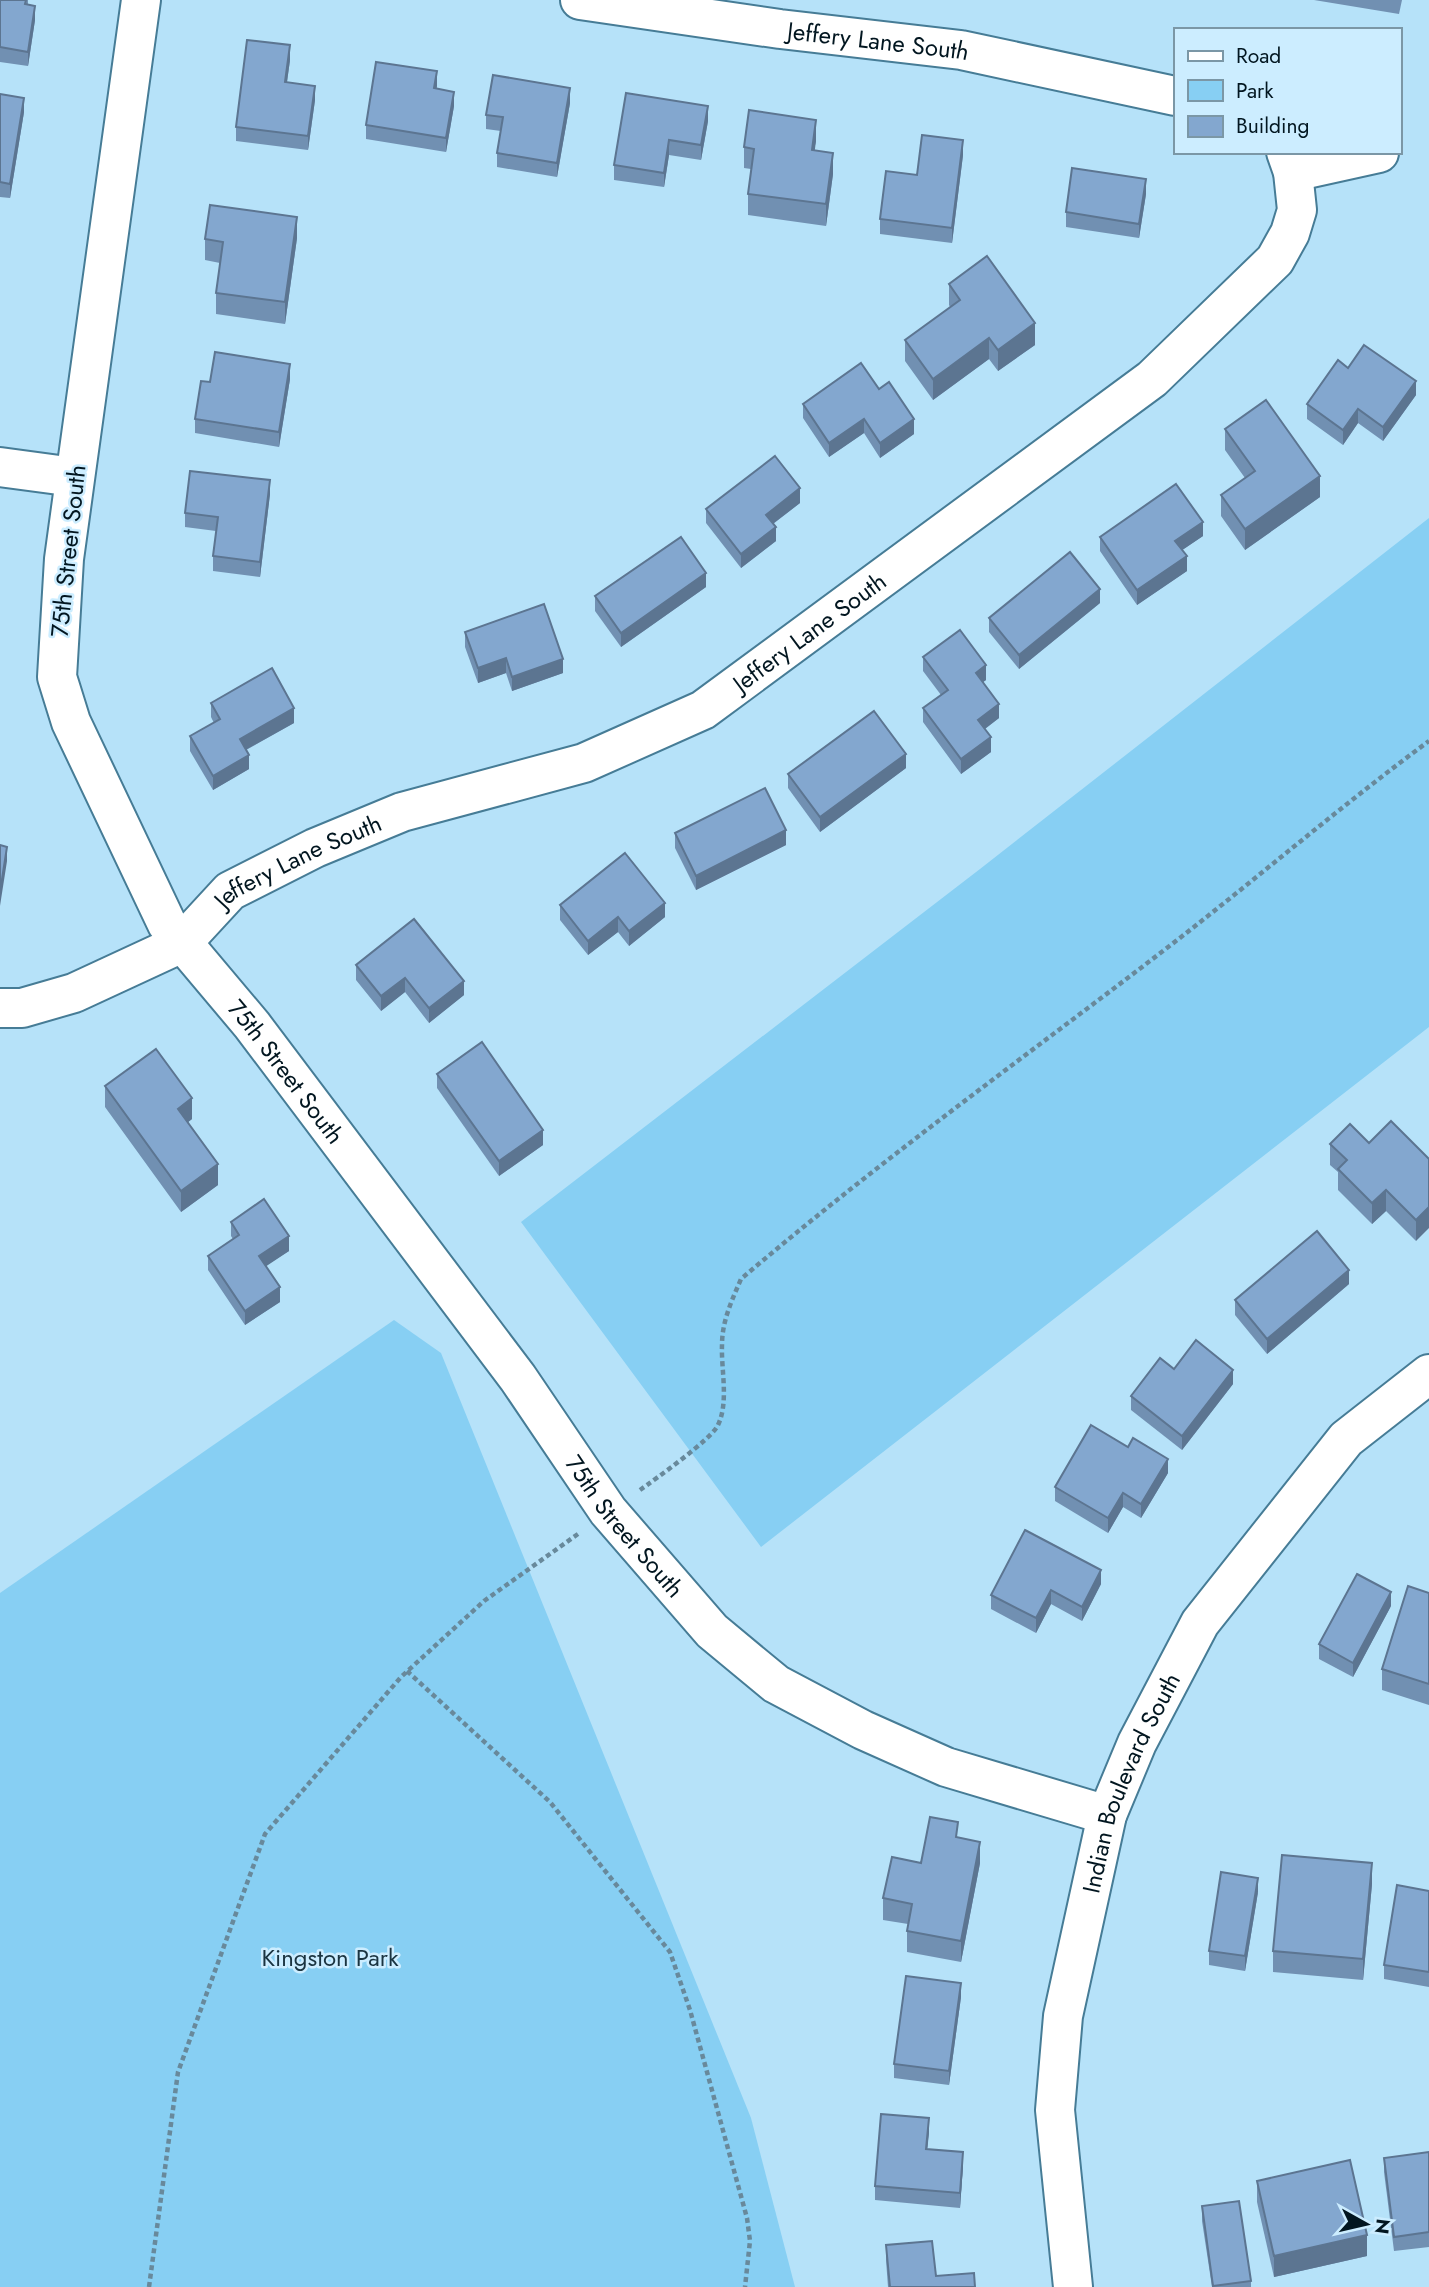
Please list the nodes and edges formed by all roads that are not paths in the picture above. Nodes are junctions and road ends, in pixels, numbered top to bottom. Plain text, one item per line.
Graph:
1 (141, 0) edge
2 (580, 0) edge
3 (1174, 96) edge
4 (1369, 154) edge
5 (1289, 162) edge
6 (0, 467) edge
7 (74, 477) junction
8 (182, 943) junction
9 (0, 1008) edge
10 (1429, 1374) edge
11 (1107, 1815) junction
12 (1073, 2287) edge

1 - 7 street, 75th Street South
2 - 3 street, Jeffery Lane South
4 - 5 street
5 - 8 street, Jeffery Lane South
6 - 7 street
7 - 8 street, 75th Street South
8 - 9 street
8 - 11 street, 75th Street South
10 - 11 street, Indian Boulevard South
11 - 12 street, Indian Boulevard South

